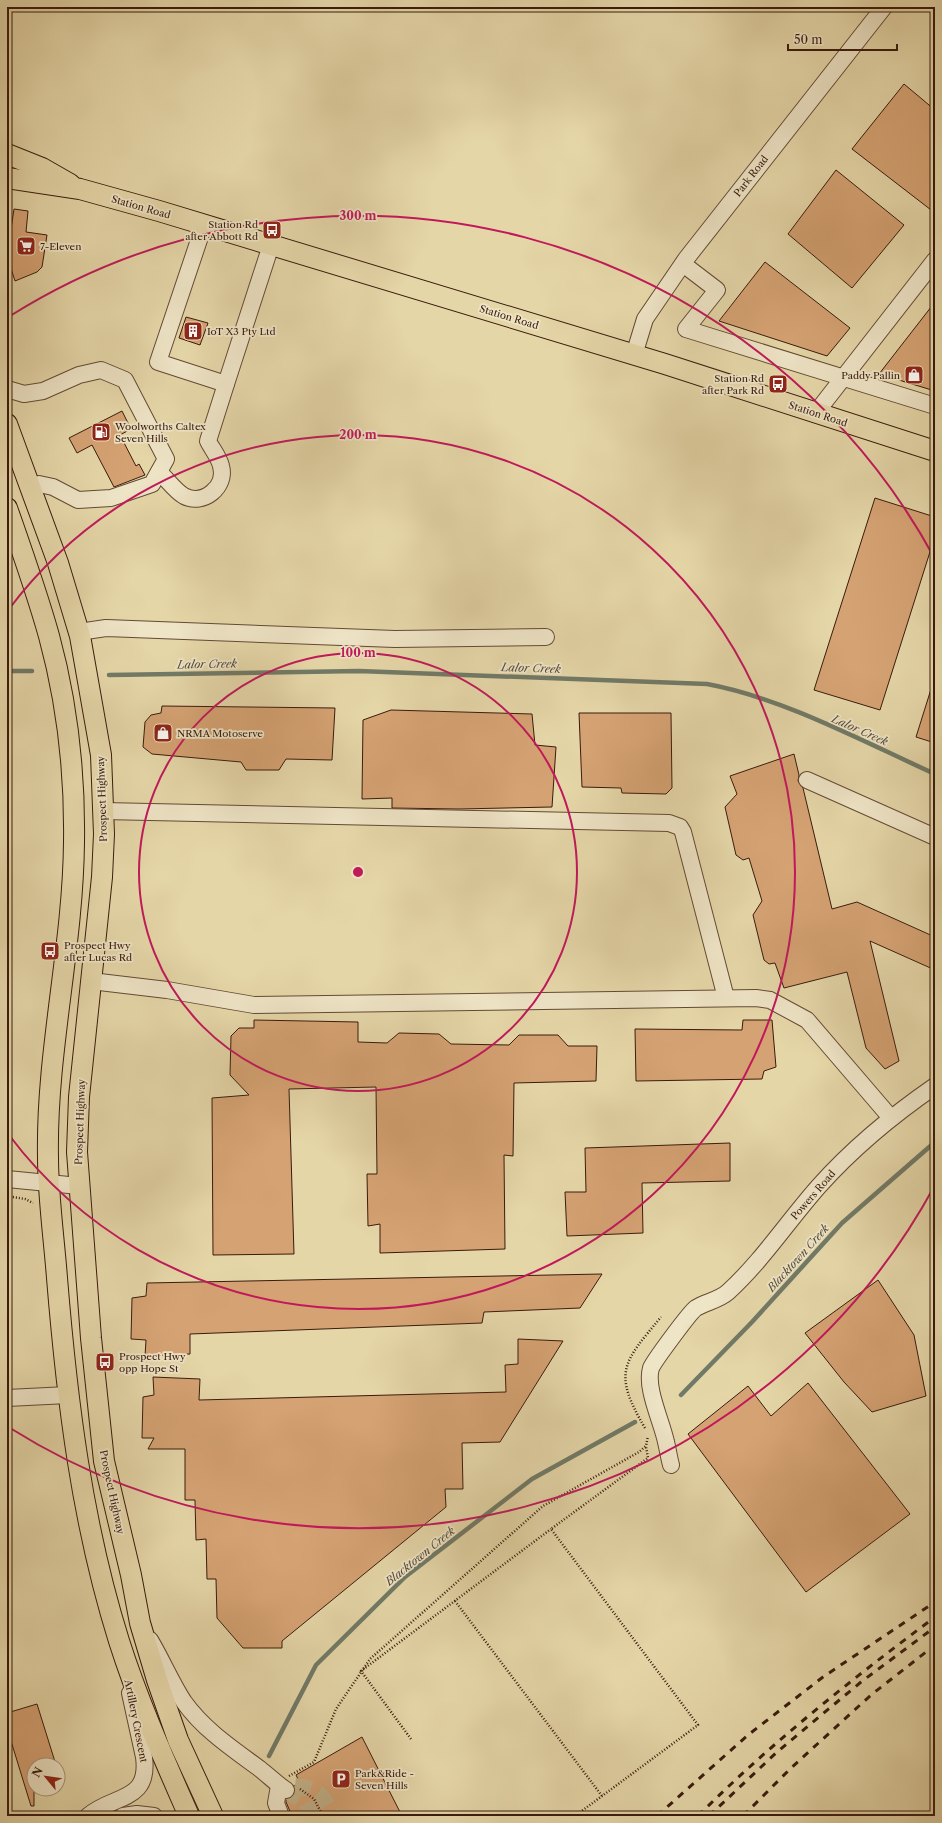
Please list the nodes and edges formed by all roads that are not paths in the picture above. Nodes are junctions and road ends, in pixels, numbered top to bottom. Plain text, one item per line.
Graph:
1 (884, 7) edge
2 (7, 154) edge
3 (7, 178) edge
4 (80, 189) junction
5 (204, 225) junction
6 (271, 245) junction
7 (935, 260) edge
8 (683, 264) junction
9 (634, 355) junction
10 (843, 378) junction
11 (226, 384) junction
12 (7, 389) edge
13 (935, 406) edge
14 (816, 414) junction
15 (7, 424) edge
16 (935, 451) edge
17 (159, 472) junction
18 (30, 486) junction
19 (7, 508) edge
20 (79, 632) junction
21 (546, 637) dead end
22 (807, 780) dead end
23 (103, 811) junction
24 (935, 837) edge
25 (91, 981) junction
26 (726, 998) junction
27 (935, 1086) edge
28 (891, 1118) junction
29 (7, 1179) edge
30 (50, 1184) junction
31 (79, 1186) junction
32 (68, 1395) junction
33 (7, 1398) edge
34 (671, 1466) dead end
35 (140, 1623) junction
36 (120, 1644) junction
37 (88, 1816) edge
38 (123, 1816) edge
39 (154, 1816) edge
40 (189, 1816) edge
41 (212, 1816) edge
42 (281, 1816) edge

1 - 8 street, Park Road
2 - 4 main road, Station Road
3 - 4 main road, Station Road
4 - 5 main road, Station Road
5 - 6 main road, Station Road
5 - 11 street
6 - 9 main road, Station Road
6 - 11 street
7 - 10 street
8 - 9 street, Park Road
8 - 10 street
9 - 14 main road, Station Road
10 - 13 street
10 - 14 street
11 - 17 street
12 - 17 street
14 - 16 main road, Station Road
15 - 18 main road, Prospect Highway
17 - 18 street
18 - 20 main road, Prospect Highway
19 - 30 main road
20 - 21 street
20 - 23 main road, Prospect Highway
22 - 24 street
23 - 25 main road, Prospect Highway
23 - 26 street
25 - 26 street
25 - 31 main road, Prospect Highway
26 - 28 street
27 - 28 street, Powers Road
28 - 34 street, Powers Road
29 - 30 street
30 - 31 street
30 - 32 main road
31 - 35 main road, Prospect Highway
32 - 33 street
32 - 36 main road
35 - 41 main road, Prospect Highway
35 - 42 street
36 - 37 street, Artillery Crescent
36 - 40 main road
38 - 39 street

